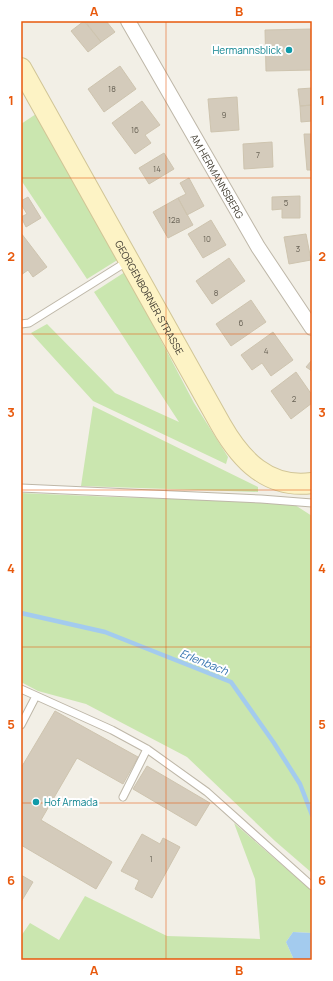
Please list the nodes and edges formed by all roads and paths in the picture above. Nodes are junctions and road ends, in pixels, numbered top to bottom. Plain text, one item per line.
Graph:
1 (128, 21) edge
2 (21, 68) edge
3 (128, 260) junction
4 (21, 324) edge
5 (312, 328) edge
6 (312, 483) edge
7 (312, 487) edge
8 (21, 488) edge
9 (312, 503) edge
10 (21, 689) edge
11 (36, 696) junction
12 (21, 725) edge
13 (147, 749) junction
14 (123, 797) dead end
15 (312, 886) edge

1 - 5 street, AM HERMANNSBERG
2 - 3 main road, GEORGENBORNER STRASSE
3 - 4 lane
3 - 6 main road, GEORGENBORNER STRASSE
6 - 7 lane
8 - 9 lane
10 - 11 lane
11 - 12 lane
11 - 13 lane
13 - 14 lane
13 - 15 lane

